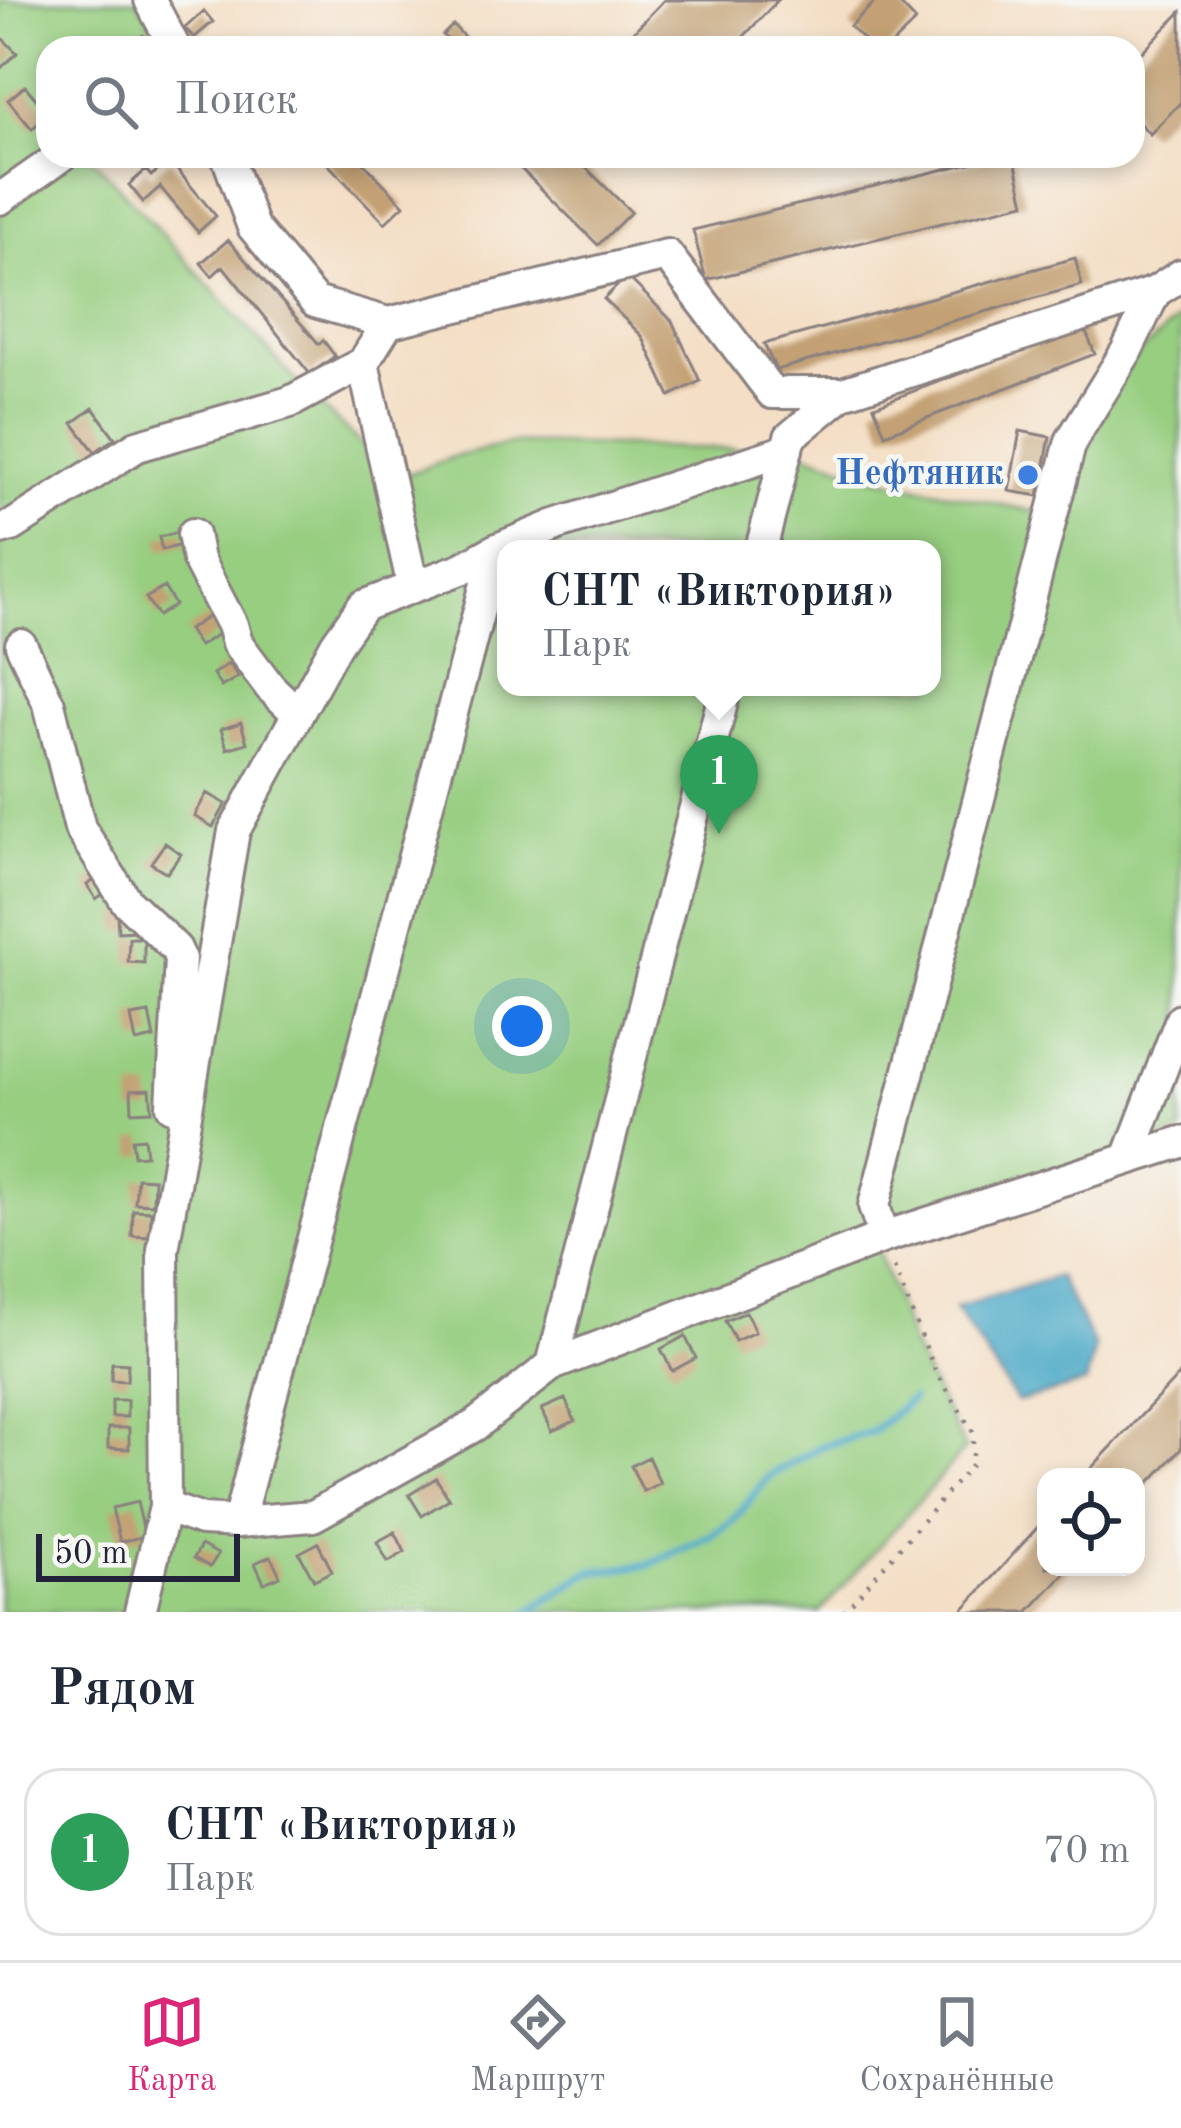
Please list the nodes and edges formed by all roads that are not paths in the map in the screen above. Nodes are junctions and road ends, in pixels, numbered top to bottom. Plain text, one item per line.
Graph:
1 (150, 0) edge
2 (169, 36) edge
3 (44, 168) edge
4 (231, 168) edge
5 (0, 200) edge
6 (1168, 283) edge
7 (388, 323) junction
8 (364, 363) junction
9 (842, 393) junction
10 (787, 451) junction
11 (0, 529) edge
12 (193, 534) dead end
13 (519, 540) edge
14 (763, 540) edge
15 (495, 550) joint
16 (413, 587) junction
17 (21, 645) dead end
18 (724, 696) edge
19 (298, 714) junction
20 (1181, 1019) edge
21 (1181, 1142) edge
22 (1128, 1158) junction
23 (884, 1237) junction
24 (163, 1250) junction
25 (552, 1366) junction
26 (165, 1507) junction
27 (238, 1522) junction
28 (140, 1612) edge

1 - 2 lane
3 - 5 lane
4 - 7 lane
6 - 9 lane
6 - 23 lane
7 - 8 lane
7 - 9 lane
8 - 11 lane
8 - 16 lane
9 - 10 lane
10 - 13 lane
10 - 14 lane
12 - 19 lane
15 - 16 lane
15 - 27 lane
16 - 19 lane
17 - 24 lane
18 - 25 lane
19 - 24 lane
20 - 22 lane
21 - 22 lane
22 - 23 lane
23 - 25 lane
24 - 26 lane
25 - 27 lane
26 - 27 lane
26 - 28 lane

